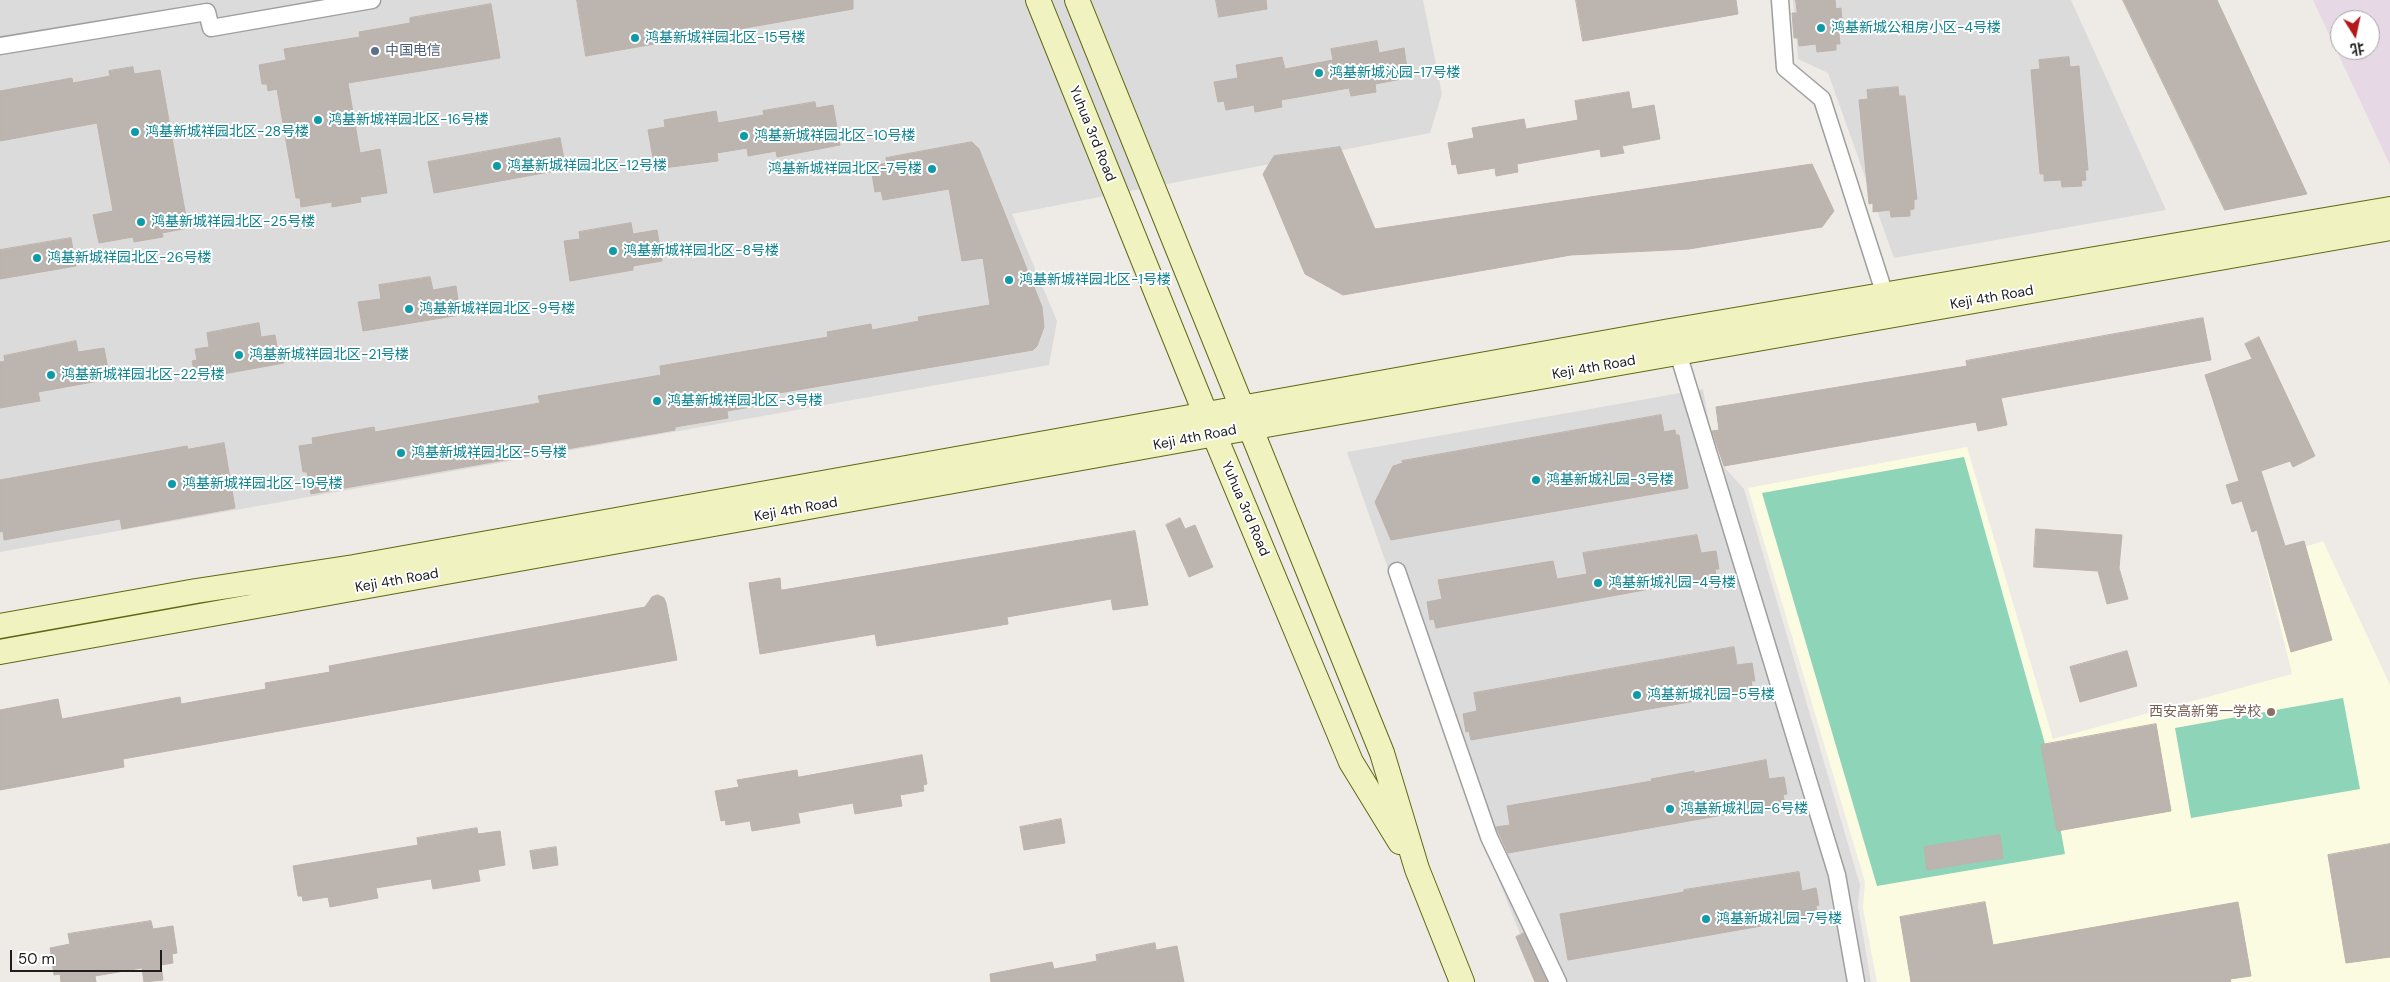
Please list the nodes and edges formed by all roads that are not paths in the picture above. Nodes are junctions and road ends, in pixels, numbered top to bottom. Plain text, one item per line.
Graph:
1 (372, 0) edge
2 (1038, 0) edge
3 (1077, 0) edge
4 (1780, 0) edge
5 (0, 46) edge
6 (2390, 209) edge
7 (2390, 228) edge
8 (1885, 295) junction
9 (1678, 353) junction
10 (1245, 418) junction
11 (1210, 425) junction
12 (1397, 571) dead end
13 (0, 626) edge
14 (0, 652) edge
15 (1417, 870) junction
16 (1462, 982) edge
17 (1558, 982) edge
18 (1856, 982) edge

1 - 5 street
2 - 11 street, Yuhua 3rd Road
3 - 10 street, Yuhua 3rd Road
4 - 8 street
6 - 8 street, Keji 4th Road
7 - 9 street, Keji 4th Road
8 - 10 street, Keji 4th Road
9 - 10 street, Keji 4th Road
9 - 18 street
10 - 11 street, Keji 4th Road
10 - 15 street, Yuhua 3rd Road
11 - 13 street, Keji 4th Road
11 - 14 street, Keji 4th Road
11 - 15 street, Yuhua 3rd Road
12 - 17 street
15 - 16 street, Yuhua 3rd Road

